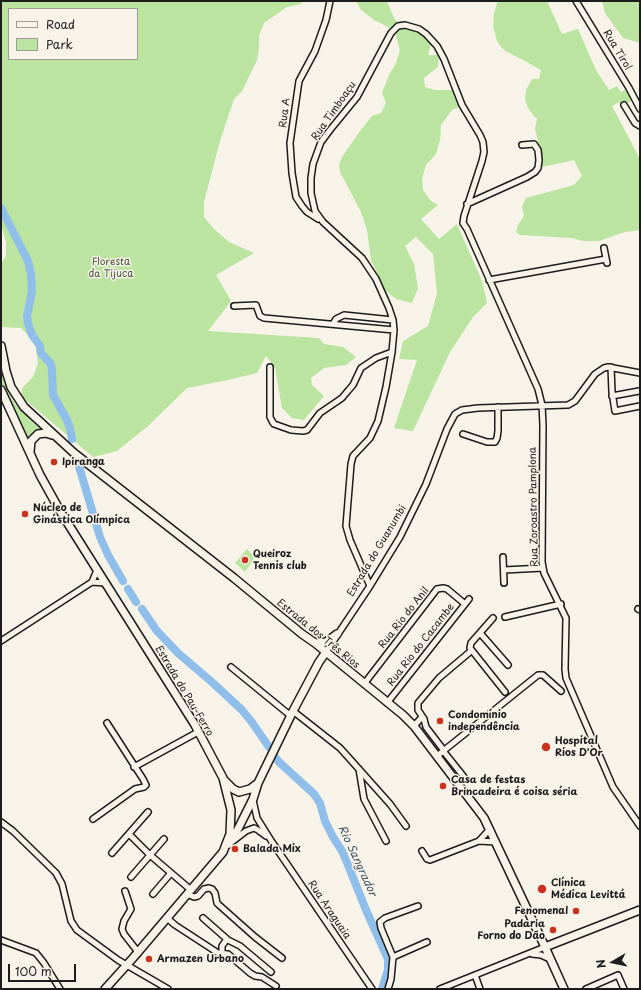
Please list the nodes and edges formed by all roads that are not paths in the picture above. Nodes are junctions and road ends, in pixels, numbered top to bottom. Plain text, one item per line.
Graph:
1 (330, 1) edge
2 (576, 1) edge
3 (624, 105) dead end
4 (640, 109) edge
5 (640, 126) edge
6 (522, 144) dead end
7 (467, 204) junction
8 (323, 222) junction
9 (604, 248) dead end
10 (489, 280) junction
11 (234, 306) dead end
12 (393, 320) junction
13 (332, 324) junction
14 (394, 330) junction
15 (1, 346) edge
16 (392, 352) junction
17 (270, 367) dead end
18 (611, 367) junction
19 (640, 373) edge
20 (1, 390) edge
21 (639, 391) dead end
22 (612, 396) junction
23 (542, 405) junction
24 (640, 406) edge
25 (498, 407) junction
26 (463, 434) dead end
27 (56, 437) junction
28 (30, 454) junction
29 (503, 557) dead end
30 (543, 568) junction
31 (97, 570) junction
32 (504, 570) junction
33 (92, 582) junction
34 (105, 583) junction
35 (504, 583) dead end
36 (370, 586) junction
37 (469, 599) dead end
38 (465, 604) junction
39 (561, 604) junction
40 (505, 617) dead end
41 (493, 618) dead end
42 (480, 633) junction
43 (337, 634) junction
44 (1, 641) edge
45 (314, 642) junction
46 (471, 651) junction
47 (326, 652) junction
48 (319, 662) junction
49 (508, 665) dead end
50 (342, 666) junction
51 (231, 668) dead end
52 (364, 684) junction
53 (561, 691) dead end
54 (506, 692) dead end
55 (387, 702) junction
56 (292, 714) junction
57 (422, 717) junction
58 (107, 723) dead end
59 (414, 726) junction
60 (198, 732) junction
61 (443, 750) junction
62 (437, 756) junction
63 (134, 766) junction
64 (359, 769) junction
65 (464, 777) dead end
66 (223, 778) junction
67 (258, 783) junction
68 (253, 799) junction
69 (148, 812) dead end
70 (93, 819) dead end
71 (1, 822) edge
72 (406, 826) dead end
73 (640, 826) edge
74 (490, 829) junction
75 (129, 834) junction
76 (164, 839) dead end
77 (232, 841) junction
78 (386, 841) dead end
79 (479, 841) junction
80 (272, 842) junction
81 (496, 842) junction
82 (422, 851) dead end
83 (223, 852) junction
84 (112, 853) dead end
85 (150, 855) junction
86 (171, 873) junction
87 (131, 877) dead end
88 (125, 891) dead end
89 (189, 892) junction
90 (154, 894) dead end
91 (418, 906) dead end
92 (640, 910) edge
93 (167, 918) junction
94 (203, 918) dead end
95 (227, 939) junction
96 (1, 940) edge
97 (427, 942) dead end
98 (545, 947) junction
99 (138, 952) junction
100 (222, 954) junction
101 (529, 954) junction
102 (393, 957) junction
103 (282, 958) dead end
104 (550, 959) junction
105 (127, 965) junction
106 (271, 972) dead end
107 (475, 976) junction
108 (276, 986) dead end
109 (60, 989) edge
110 (105, 989) edge
111 (168, 989) edge
112 (372, 989) edge
113 (388, 989) edge
114 (440, 989) edge
115 (480, 989) edge
116 (564, 989) edge
117 (586, 989) edge
118 (624, 989) edge

1 - 8 street, Rua A
2 - 4 street, Rua Tirol
3 - 5 street
6 - 7 street
7 - 8 street, Rua Timboaçu
7 - 10 street, Rua Timboaçu
8 - 12 street, Rua Timboaçu
9 - 10 street
10 - 23 street, Rua Timboaçu
11 - 13 street
12 - 13 street
12 - 14 street, Rua Timboaçu
13 - 14 street
14 - 16 street, Rua Timboaçu
15 - 27 main road, Estrada dos Três Rios
16 - 17 street
16 - 36 street, Rua Timboaçu
18 - 19 street
18 - 22 street
18 - 23 street, Estrada do Guanumbi
20 - 28 main road, Estrada do Pau-Ferro
21 - 22 street
22 - 24 street
23 - 25 street, Estrada do Guanumbi
23 - 30 street, Rua Zoroastro Pamplona
25 - 26 street
25 - 36 street, Estrada do Guanumbi
27 - 28 main road
27 - 45 main road, Estrada dos Três Rios
28 - 31 main road, Estrada do Pau-Ferro
29 - 32 street
30 - 32 street
30 - 39 street, Rua Zoroastro Pamplona
31 - 33 street
31 - 34 main road, Estrada do Pau-Ferro
32 - 35 street
33 - 34 street
33 - 44 street
34 - 60 main road, Estrada do Pau-Ferro
36 - 43 street, Estrada do Guanumbi
37 - 38 street, Rua Rio do Cacambe
38 - 52 street, Rua Rio do Anil
38 - 55 street, Rua Rio do Cacambe
39 - 40 street
39 - 73 street, Rua Zoroastro Pamplona
41 - 42 street
42 - 46 street
42 - 49 street
43 - 45 main road
43 - 47 street, Estrada do Guanumbi
45 - 47 main road, Estrada dos Três Rios
45 - 48 main road
46 - 54 street
46 - 57 street
47 - 48 main road, Estrada do Guanumbi
47 - 50 main road, Estrada dos Três Rios
48 - 50 main road
48 - 56 main road, Estrada do Guanumbi
50 - 52 main road, Estrada dos Três Rios
51 - 56 street
52 - 55 main road, Estrada dos Três Rios
53 - 61 street
55 - 59 main road, Estrada dos Três Rios
56 - 64 street
56 - 67 main road, Estrada do Guanumbi
57 - 59 street
57 - 61 street
58 - 63 street
59 - 62 main road, Estrada dos Três Rios
60 - 63 street
60 - 66 main road, Estrada do Pau-Ferro
61 - 62 street
61 - 65 street
62 - 74 main road, Estrada dos Três Rios
63 - 70 street
64 - 72 street
64 - 78 street
66 - 67 main road
66 - 83 main road, Estrada do Pau-Ferro
67 - 68 main road, Estrada do Guanumbi
68 - 77 main road, Estrada do Guanumbi
68 - 80 street, Rua Araguaia
69 - 75 street
71 - 105 street
74 - 79 street
74 - 81 main road, Estrada dos Três Rios
75 - 84 street
75 - 85 street
76 - 85 street
77 - 80 street, Rua Araguaia
77 - 83 main road, Estrada do Guanumbi
79 - 81 street
79 - 82 street
80 - 112 street, Rua Araguaia
81 - 98 main road, Estrada dos Três Rios
83 - 89 main road, Estrada do Pau-Ferro
85 - 86 street
85 - 87 street
86 - 89 street
86 - 90 street
88 - 99 street
89 - 93 main road, Estrada do Pau-Ferro
89 - 103 street
91 - 102 street
92 - 98 main road
93 - 99 main road, Estrada do Pau-Ferro
93 - 100 street
94 - 95 street
95 - 100 street
95 - 106 street
96 - 109 street
97 - 102 street
98 - 101 street
98 - 104 main road, Estrada dos Três Rios
99 - 105 main road, Estrada do Pau-Ferro
100 - 108 street
101 - 104 street
101 - 107 street
102 - 113 street
104 - 116 main road, Estrada dos Três Rios
105 - 110 main road, Estrada do Pau-Ferro
105 - 111 street
107 - 114 street
107 - 115 street
117 - 118 street

